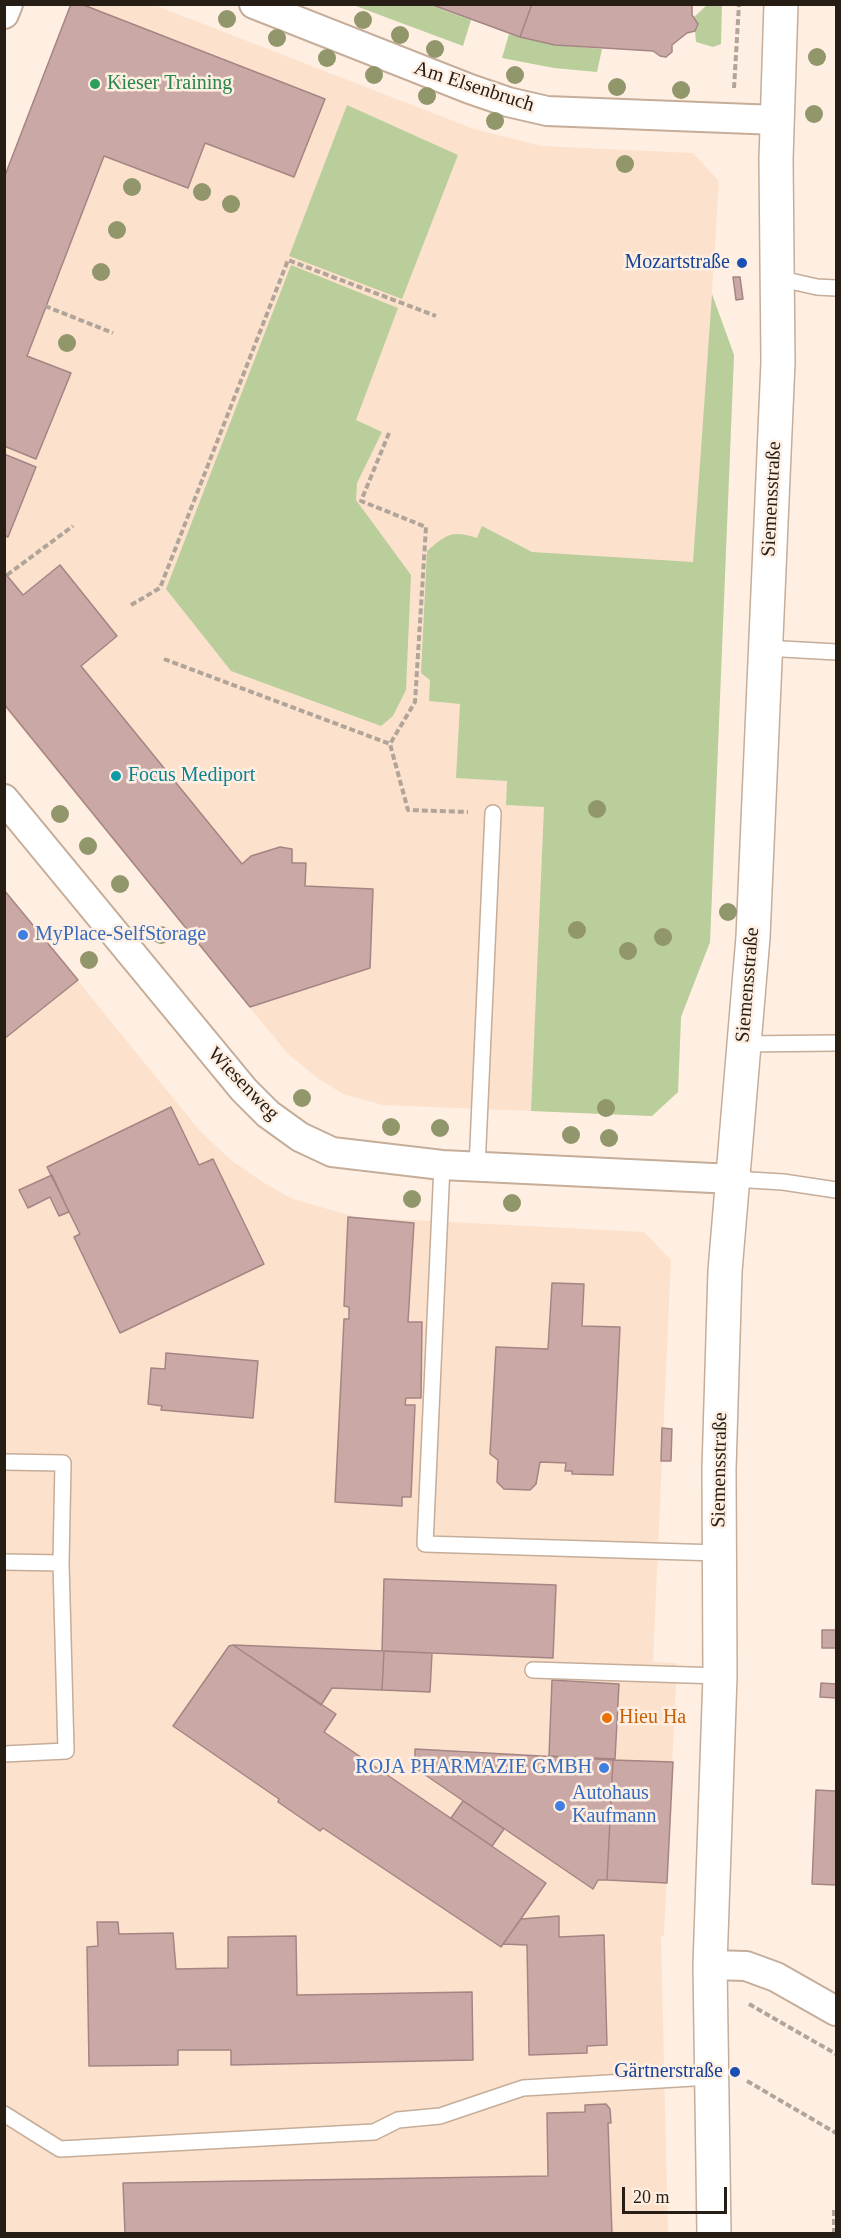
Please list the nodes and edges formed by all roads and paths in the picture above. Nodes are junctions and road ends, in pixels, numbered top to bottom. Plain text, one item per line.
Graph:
1 (8, 4) edge
2 (254, 4) edge
3 (739, 4) edge
4 (781, 4) edge
5 (4, 14) edge
6 (733, 95) dead end
7 (777, 120) junction
8 (777, 278) junction
9 (837, 288) edge
10 (45, 306) dead end
11 (436, 316) dead end
12 (113, 333) dead end
13 (389, 433) dead end
14 (74, 526) dead end
15 (7, 575) dead end
16 (131, 605) dead end
17 (765, 648) junction
18 (837, 652) edge
19 (164, 659) dead end
20 (390, 744) junction
21 (4, 799) edge
22 (493, 813) joint
23 (837, 1043) edge
24 (743, 1044) junction
25 (442, 1165) junction
26 (477, 1168) junction
27 (733, 1179) junction
28 (837, 1190) edge
29 (4, 1462) edge
30 (718, 1553) junction
31 (4, 1562) edge
32 (61, 1563) junction
33 (533, 1670) dead end
34 (720, 1676) junction
35 (4, 1754) edge
36 (710, 1965) junction
37 (746, 2002) dead end
38 (837, 2011) edge
39 (837, 2054) edge
40 (711, 2077) junction
41 (747, 2081) dead end
42 (4, 2114) edge
43 (837, 2133) edge
44 (837, 2210) edge
45 (714, 2234) edge
46 (834, 2234) edge

1 - 5 street
2 - 7 street, Am Elsenbruch
3 - 6 path
4 - 7 street, Siemensstraße
7 - 8 street, Siemensstraße
8 - 9 lane
8 - 17 street, Siemensstraße
10 - 12 path
11 - 16 path
13 - 20 path
14 - 15 path
17 - 18 lane
17 - 24 street, Siemensstraße
19 - 20 path
20 - 22 path
21 - 25 street, Wiesenweg
22 - 26 lane
23 - 24 lane
24 - 27 street, Siemensstraße
25 - 26 street, Wiesenweg
25 - 30 lane
26 - 27 street, Wiesenweg
27 - 28 lane
27 - 30 street, Siemensstraße
29 - 32 lane
30 - 34 street, Siemensstraße
31 - 32 lane
32 - 35 lane
33 - 34 lane
34 - 36 street, Siemensstraße
36 - 38 street
36 - 40 street, Siemensstraße
37 - 39 path
40 - 42 lane
40 - 45 street, Siemensstraße
41 - 43 path
44 - 46 path

